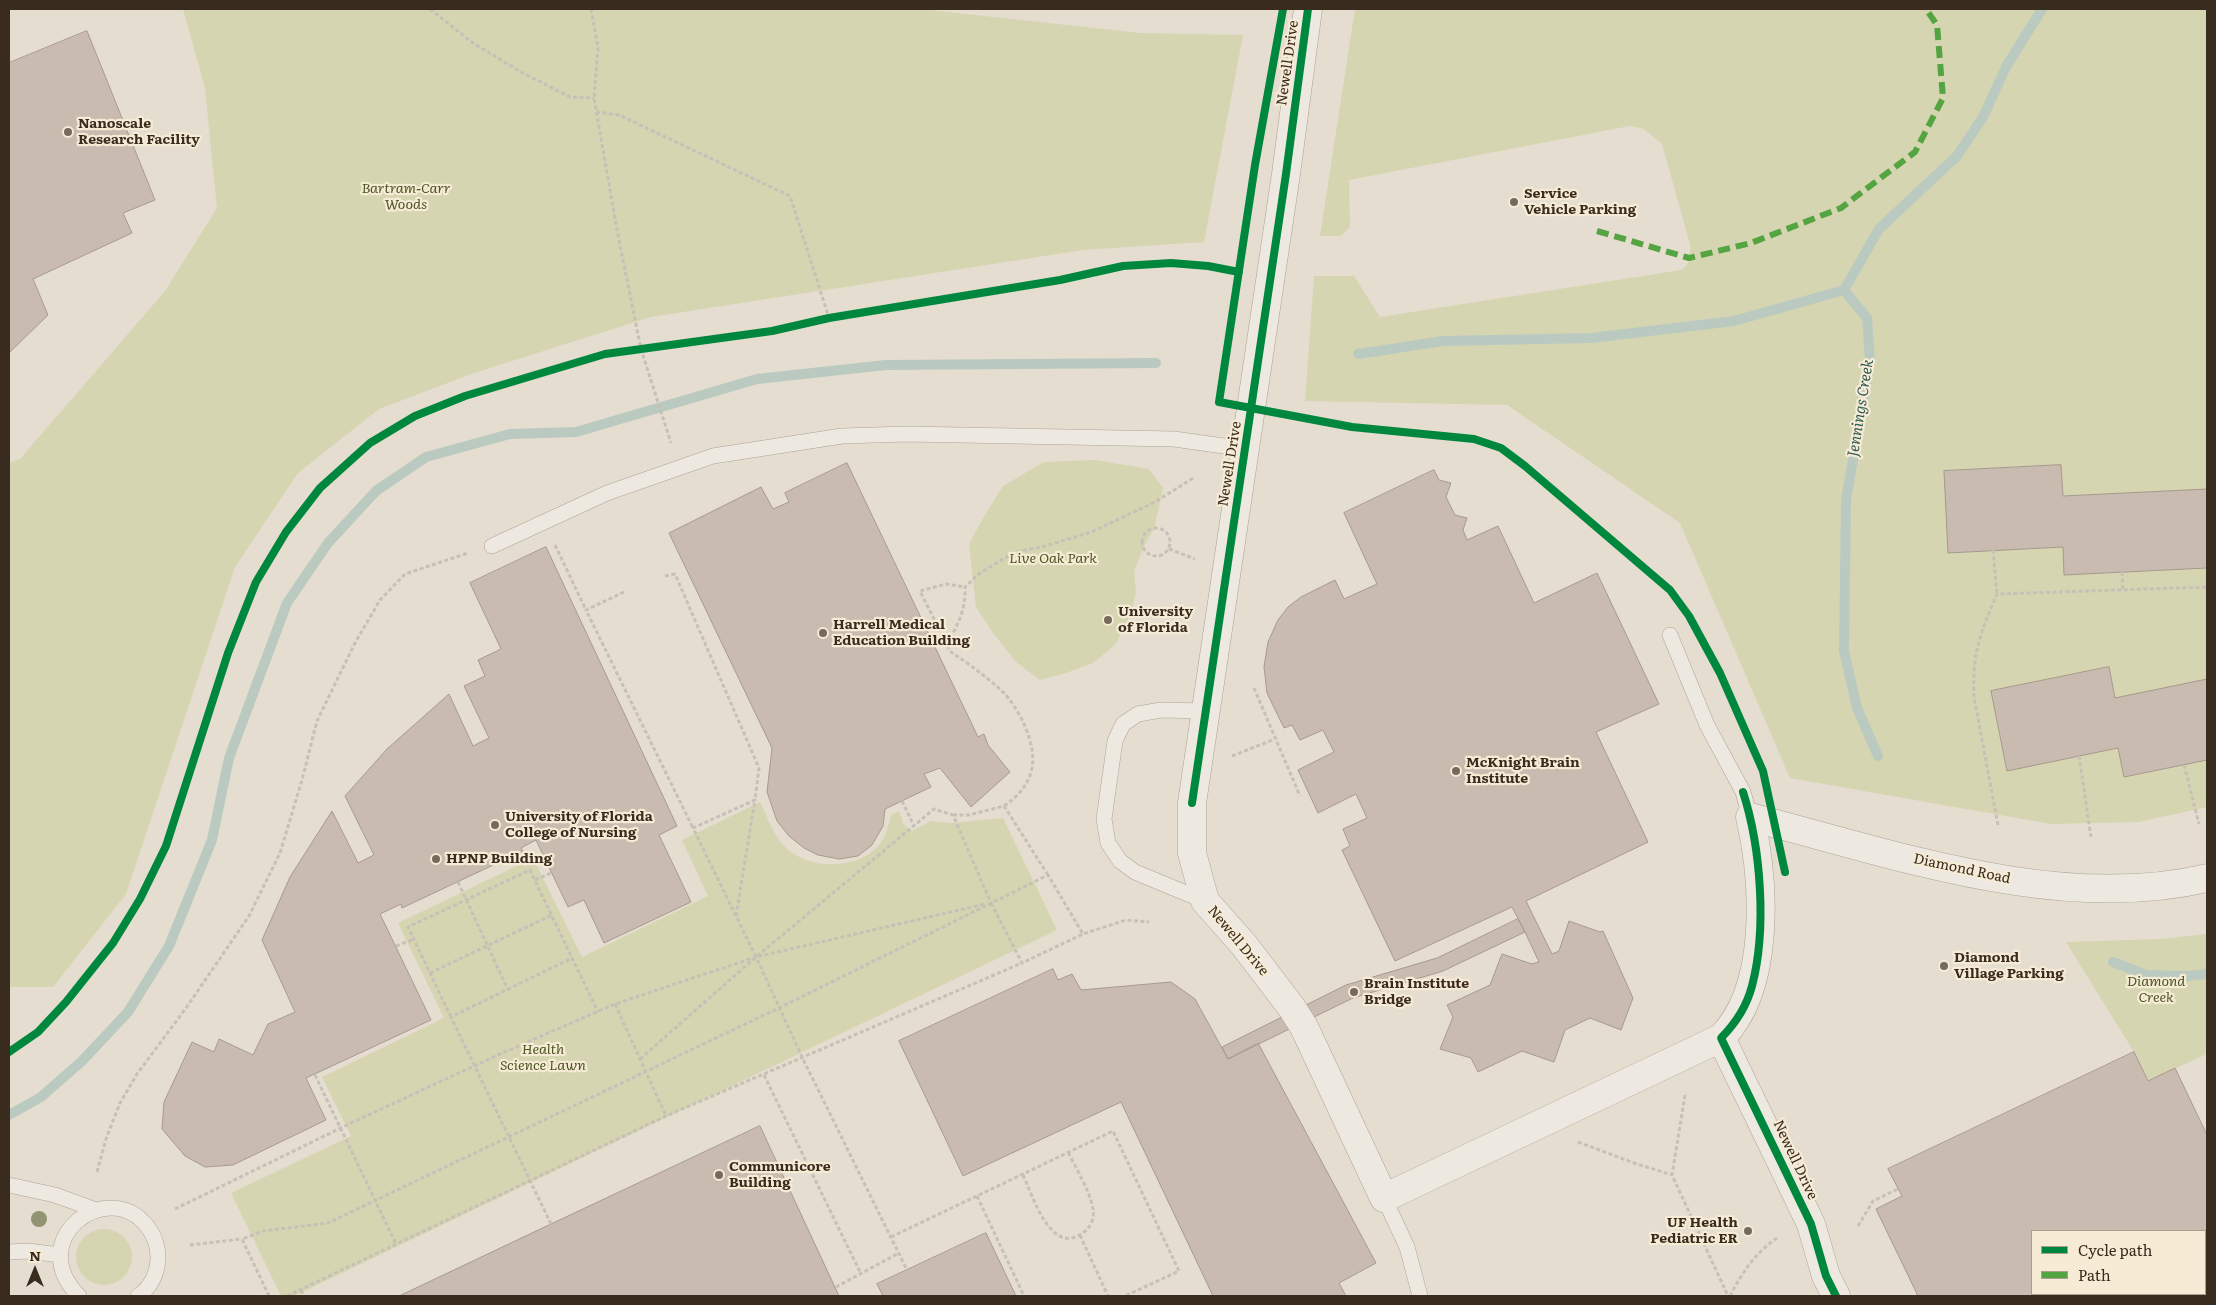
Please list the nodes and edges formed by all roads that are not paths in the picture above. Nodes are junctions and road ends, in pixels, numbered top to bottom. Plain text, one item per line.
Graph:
1 (1308, 9) edge
2 (1245, 449) junction
3 (492, 546) road end
4 (1670, 635) dead end
5 (1206, 711) junction
6 (1750, 817) junction
7 (2207, 878) edge
8 (1205, 901) junction
9 (1721, 1038) junction
10 (9, 1185) edge
11 (1384, 1198) junction
12 (96, 1210) junction
13 (1407, 1247) junction
14 (9, 1252) edge
15 (60, 1255) junction
16 (79, 1296) edge
17 (138, 1296) edge
18 (1410, 1296) edge
19 (1420, 1296) edge
20 (1836, 1296) edge

1 - 2 street, Newell Drive
2 - 3 lane
2 - 5 street, Newell Drive
4 - 6 lane
5 - 8 street, Newell Drive
5 - 8 lane
6 - 7 street, Diamond Road
6 - 9 street
8 - 11 street, Newell Drive
9 - 11 street
9 - 20 street, Newell Drive
10 - 12 lane
11 - 13 lane
12 - 15 lane
12 - 17 lane
13 - 18 lane
13 - 19 lane
14 - 15 lane
15 - 16 lane

